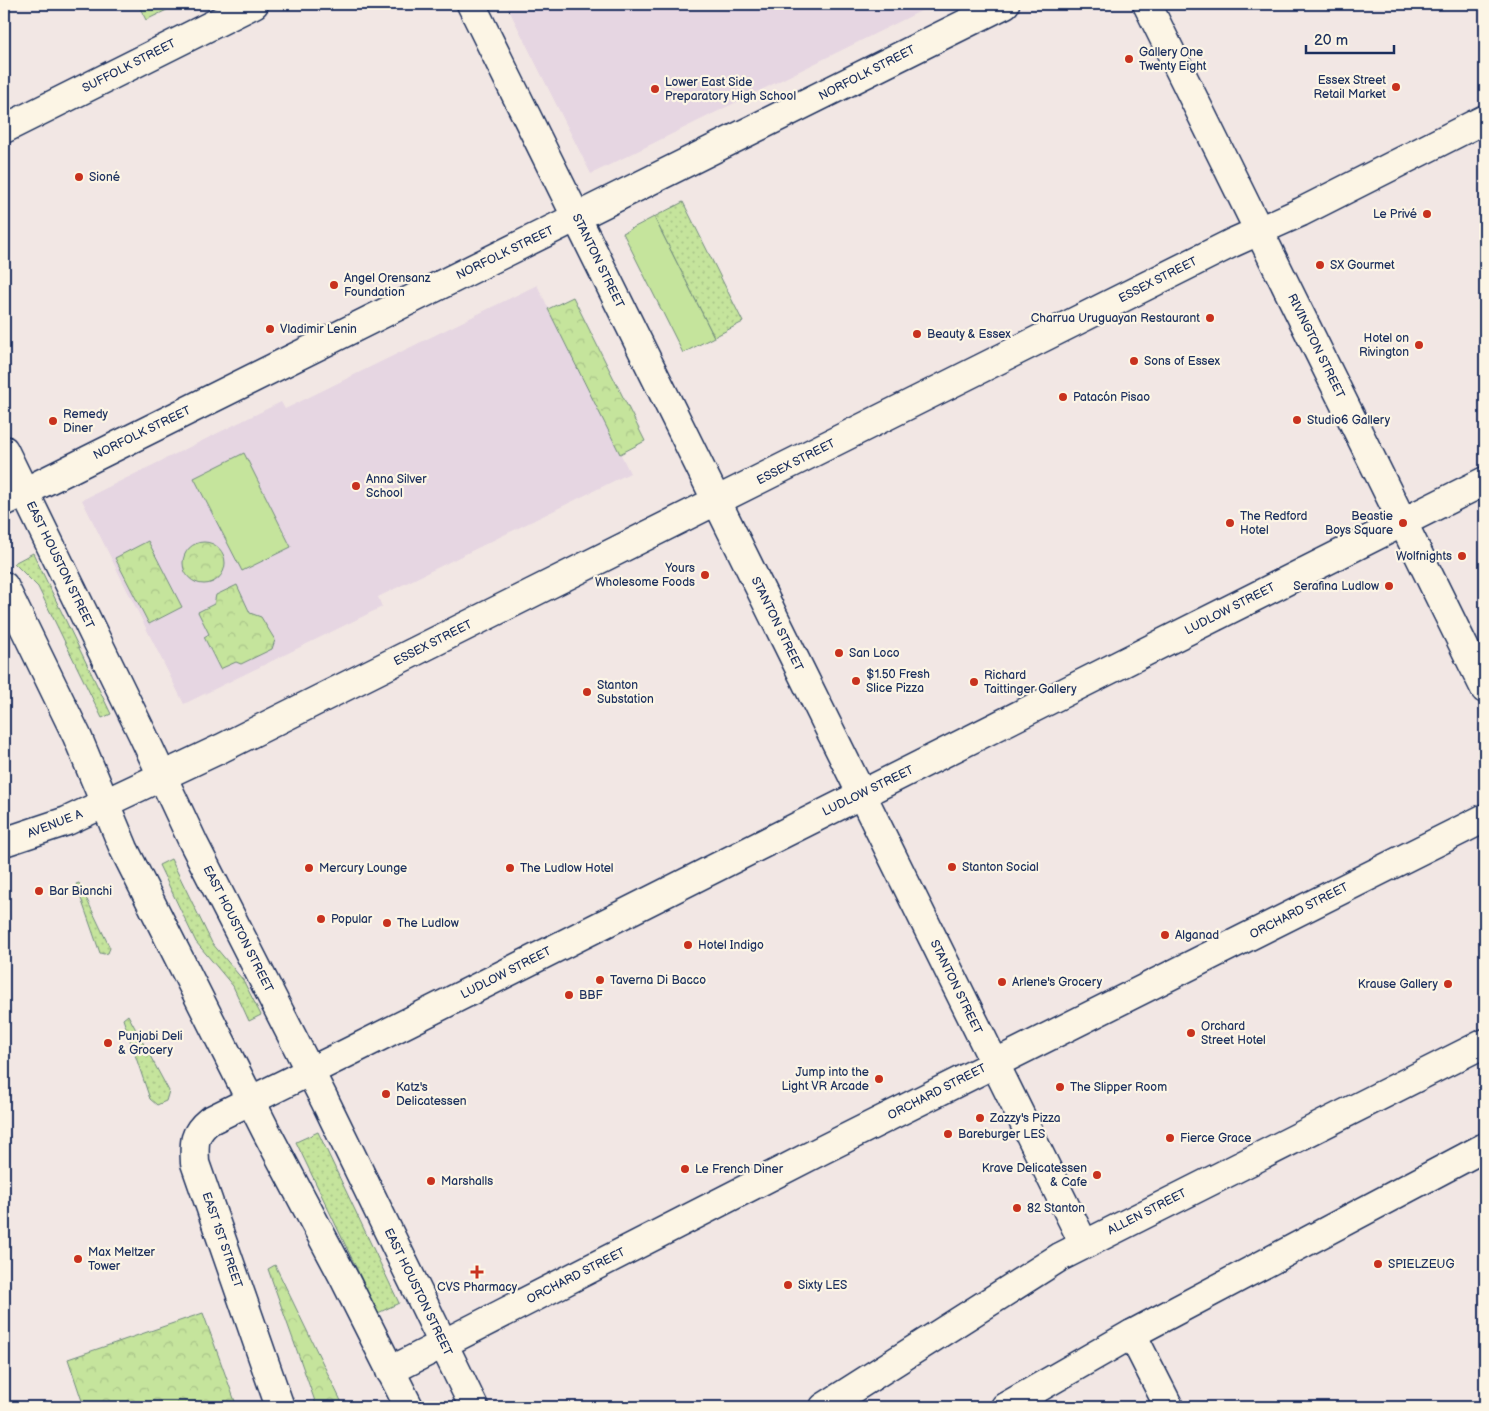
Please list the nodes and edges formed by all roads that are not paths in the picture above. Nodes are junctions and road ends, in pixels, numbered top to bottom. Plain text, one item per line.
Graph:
1 (254, 4) edge
2 (470, 4) edge
3 (1005, 4) edge
4 (1147, 4) edge
5 (1485, 119) edge
6 (4, 129) edge
7 (577, 218) junction
8 (1259, 230) junction
9 (4, 450) edge
10 (1485, 482) edge
11 (14, 497) edge
12 (716, 502) junction
13 (1403, 523) junction
14 (4, 586) edge
15 (1485, 689) edge
16 (163, 776) junction
17 (861, 794) junction
18 (105, 803) junction
19 (1485, 818) edge
20 (4, 842) edge
21 (1485, 1043) edge
22 (994, 1064) junction
23 (310, 1071) junction
24 (251, 1099) junction
25 (1485, 1147) edge
26 (1084, 1244) junction
27 (1132, 1334) junction
28 (443, 1344) junction
29 (390, 1371) junction
30 (280, 1407) edge
31 (409, 1407) edge
32 (474, 1407) edge
33 (824, 1407) edge
34 (1005, 1407) edge
35 (1169, 1407) edge

1 - 6 street, SUFFOLK STREET
2 - 7 street, STANTON STREET
3 - 7 street, NORFOLK STREET
4 - 8 street, RIVINGTON STREET
5 - 8 street, ESSEX STREET
7 - 11 street, NORFOLK STREET
7 - 12 street, STANTON STREET
8 - 12 street, ESSEX STREET
8 - 13 street, RIVINGTON STREET
9 - 11 street, EAST HOUSTON STREET
10 - 13 street, LUDLOW STREET
11 - 16 street, EAST HOUSTON STREET
12 - 16 street, ESSEX STREET
12 - 17 street, STANTON STREET
13 - 15 street, RIVINGTON STREET
13 - 17 street, LUDLOW STREET
14 - 18 street
16 - 18 street, ESSEX STREET
16 - 23 street, EAST HOUSTON STREET
17 - 22 street, STANTON STREET
17 - 23 street, LUDLOW STREET
18 - 20 street, AVENUE A
18 - 24 street
19 - 22 street, ORCHARD STREET
21 - 26 street, ALLEN STREET
22 - 26 street, STANTON STREET
22 - 28 street, ORCHARD STREET
23 - 24 street, LUDLOW STREET
23 - 28 street, EAST HOUSTON STREET
24 - 29 street
24 - 30 street, EAST 1ST STREET
25 - 27 street
26 - 33 street, ALLEN STREET
27 - 34 street
27 - 35 street
28 - 29 street, ORCHARD STREET
28 - 32 street, EAST HOUSTON STREET
29 - 31 street

